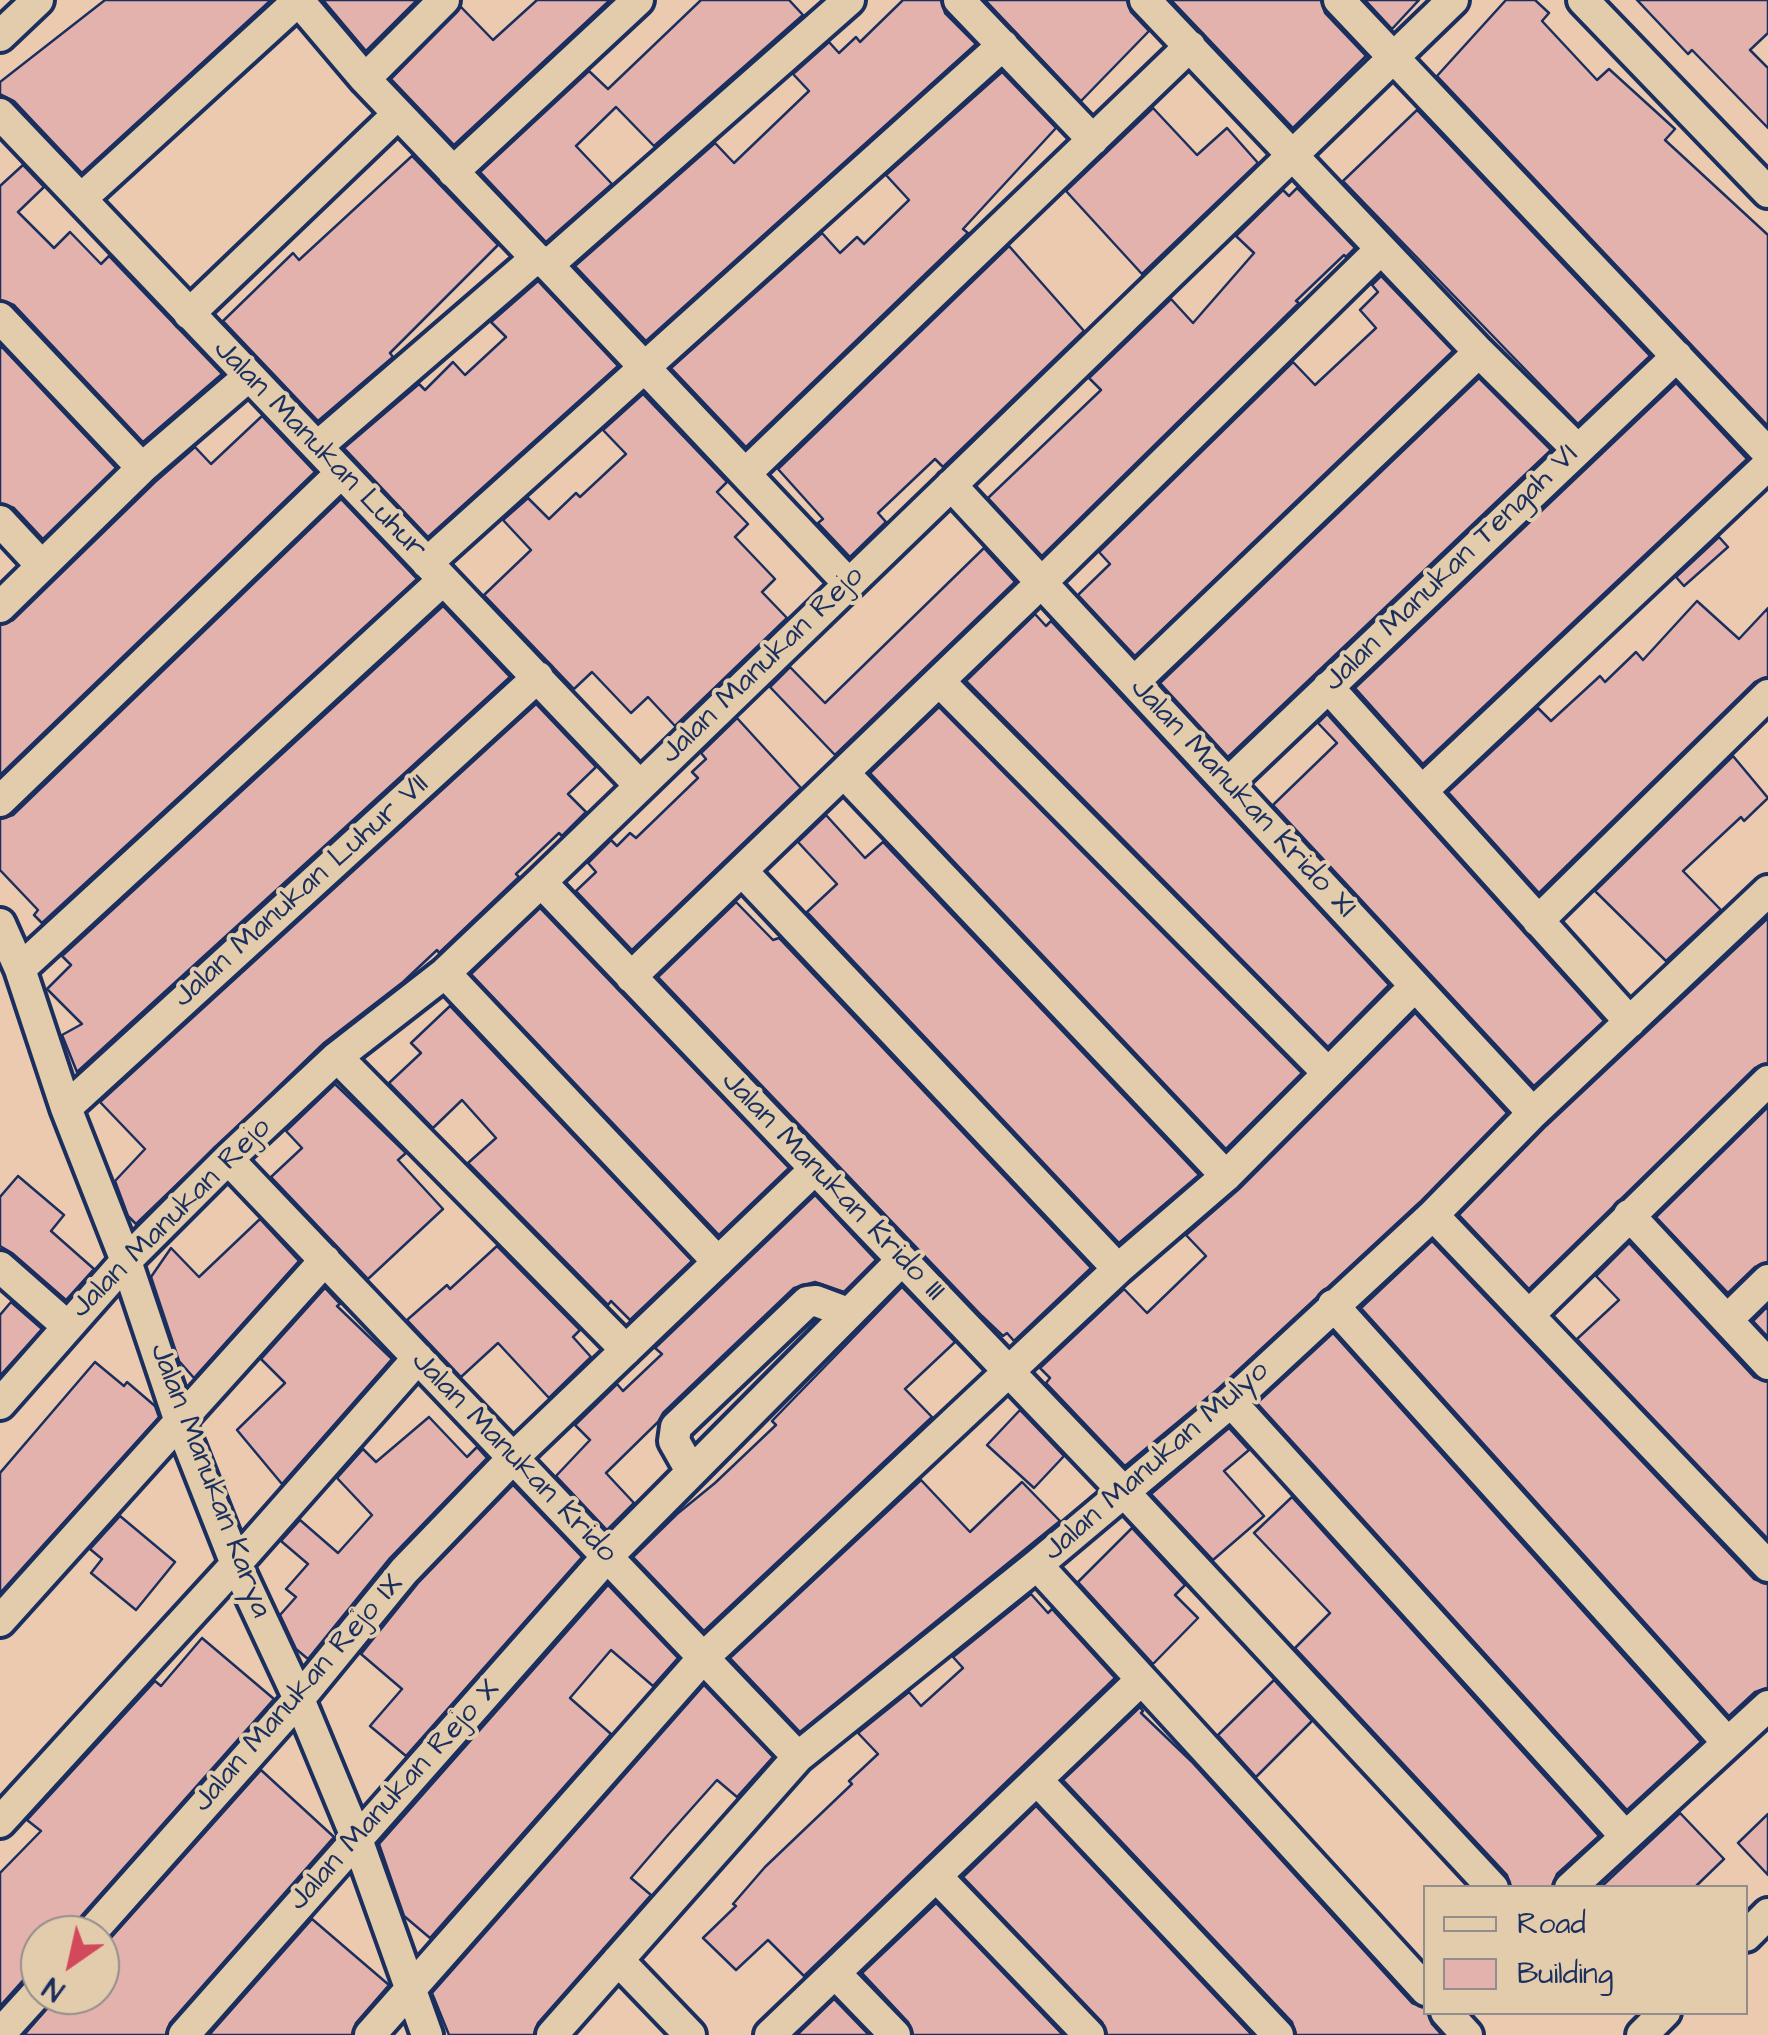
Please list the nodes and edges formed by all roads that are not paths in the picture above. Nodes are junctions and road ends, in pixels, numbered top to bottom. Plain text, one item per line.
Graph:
1 (38, 0) edge
2 (298, 0) edge
3 (444, 0) edge
4 (638, 0) edge
5 (850, 0) edge
6 (959, 0) edge
7 (1145, 0) edge
8 (1338, 0) edge
9 (1453, 0) edge
10 (1583, 0) edge
11 (0, 36) edge
12 (1003, 45) junction
13 (1190, 46) junction
14 (1394, 58) junction
15 (365, 79) junction
16 (0, 114) edge
17 (398, 114) junction
18 (1093, 140) junction
19 (1293, 157) junction
20 (453, 172) junction
21 (1768, 192) edge
22 (81, 200) junction
23 (1381, 249) junction
24 (542, 262) junction
25 (189, 314) junction
26 (0, 318) edge
27 (1479, 352) junction
28 (1677, 356) junction
29 (644, 366) junction
30 (249, 376) junction
31 (318, 447) junction
32 (1578, 450) junction
33 (1768, 452) edge
34 (1768, 466) edge
35 (142, 468) junction
36 (341, 473) junction
37 (746, 474) junction
38 (952, 485) junction
39 (0, 522) edge
40 (42, 565) junction
41 (435, 572) junction
42 (1042, 582) junction
43 (848, 583) junction
44 (0, 607) edge
45 (538, 677) junction
46 (940, 682) junction
47 (1134, 682) junction
48 (1328, 687) junction
49 (1768, 695) edge
50 (844, 773) junction
51 (1228, 783) junction
52 (640, 786) junction
53 (1422, 792) junction
54 (0, 800) edge
55 (742, 871) junction
56 (540, 882) junction
57 (1768, 891) edge
58 (1538, 921) junction
59 (0, 924) edge
60 (20, 969) junction
61 (445, 973) junction
62 (631, 977) junction
63 (1415, 986) junction
64 (1630, 1022) junction
65 (337, 1057) junction
66 (1327, 1072) junction
67 (1768, 1081) edge
68 (66, 1108) junction
69 (1533, 1113) junction
70 (228, 1159) junction
71 (815, 1169) junction
72 (1226, 1176) junction
73 (1433, 1214) junction
74 (1629, 1216) junction
75 (325, 1260) junction
76 (902, 1260) junction
77 (126, 1261) junction
78 (718, 1262) junction
79 (0, 1267) edge
80 (1118, 1269) junction
81 (1768, 1280) edge
82 (1333, 1305) junction
83 (848, 1314) junction
84 (1529, 1315) junction
85 (1727, 1320) junction
86 (67, 1326) junction
87 (626, 1350) junction
88 (418, 1358) junction
89 (1768, 1364) edge
90 (1010, 1372) junction
91 (1231, 1402) junction
92 (0, 1404) edge
93 (180, 1422) junction
94 (513, 1458) junction
95 (691, 1471) junction
96 (1124, 1492) junction
97 (607, 1556) junction
98 (236, 1564) junction
99 (1037, 1565) junction
100 (1768, 1566) edge
101 (0, 1621) edge
102 (703, 1658) junction
103 (1142, 1680) junction
104 (299, 1699) junction
105 (1768, 1706) edge
106 (1727, 1742) junction
107 (798, 1757) junction
108 (1037, 1780) junction
109 (0, 1822) edge
110 (1625, 1836) junction
111 (357, 1839) junction
112 (936, 1876) junction
113 (1490, 1885) edge
114 (1573, 1885) edge
115 (1768, 1914) edge
116 (106, 1915) edge
117 (1748, 1934) edge
118 (618, 1960) junction
119 (835, 1973) junction
120 (1423, 1987) edge
121 (408, 1991) junction
122 (20, 2012) edge
123 (1449, 2015) edge
124 (1662, 2015) edge
125 (0, 2034) edge
126 (184, 2035) edge
127 (370, 2035) edge
128 (427, 2035) edge
129 (552, 2035) edge
130 (690, 2035) edge
131 (770, 2035) edge
132 (894, 2035) edge
133 (1089, 2035) edge
134 (1278, 2035) edge
135 (1467, 2035) edge
136 (1642, 2035) edge

1 - 11 street
2 - 15 street
2 - 22 street
3 - 15 street
4 - 20 street
5 - 24 street
6 - 12 street
7 - 13 street
8 - 14 street
9 - 14 street, Jalan Manukan Rejo
10 - 21 street
12 - 18 street
12 - 29 street
13 - 18 street
13 - 19 street
14 - 19 street, Jalan Manukan Rejo
14 - 28 street
15 - 17 street
16 - 22 street, Jalan Manukan Luhur
17 - 20 street
17 - 25 street
18 - 37 street
19 - 23 street
19 - 38 street, Jalan Manukan Rejo
20 - 24 street
22 - 25 street, Jalan Manukan Luhur
23 - 27 street
23 - 42 street
24 - 29 street
24 - 31 street
25 - 30 street, Jalan Manukan Luhur
26 - 35 street
27 - 32 street
27 - 47 street
28 - 32 street, Jalan Manukan Tengah VI
28 - 33 street
29 - 37 street
29 - 41 street
30 - 31 street, Jalan Manukan Luhur
30 - 35 street
31 - 36 street, Jalan Manukan Luhur
32 - 48 street, Jalan Manukan Tengah VI
34 - 53 street
35 - 40 street
36 - 41 street, Jalan Manukan Luhur
36 - 54 street
37 - 43 street
38 - 42 street, Jalan Manukan Krido XI
38 - 43 street, Jalan Manukan Rejo
39 - 40 street
40 - 44 street
41 - 45 street, Jalan Manukan Luhur
41 - 60 street
42 - 46 street
42 - 47 street, Jalan Manukan Krido XI
43 - 52 street, Jalan Manukan Rejo
45 - 52 street, Jalan Manukan Luhur
45 - 68 street, Jalan Manukan Luhur VII
46 - 50 street
46 - 66 street
47 - 51 street, Jalan Manukan Krido XI
48 - 51 street, Jalan Manukan Tengah VI
48 - 53 street
49 - 58 street
50 - 55 street
50 - 72 street
51 - 63 street, Jalan Manukan Krido XI
52 - 56 street, Jalan Manukan Rejo
53 - 58 street
55 - 62 street
55 - 80 street
56 - 61 street, Jalan Manukan Rejo
56 - 62 street, Jalan Manukan Krido III
57 - 64 street, Jalan Manukan Mulyo
58 - 64 street
59 - 60 street, Jalan Manukan Karya
60 - 68 street, Jalan Manukan Karya
61 - 65 street, Jalan Manukan Rejo
61 - 78 street
62 - 71 street, Jalan Manukan Krido III
63 - 66 street
63 - 69 street, Jalan Manukan Krido XI
64 - 69 street, Jalan Manukan Mulyo
65 - 70 street, Jalan Manukan Rejo
65 - 87 street
66 - 72 street
67 - 74 street
68 - 77 street, Jalan Manukan Karya
69 - 73 street, Jalan Manukan Mulyo
70 - 75 street, Jalan Manukan Krido
70 - 77 street, Jalan Manukan Rejo
71 - 76 street, Jalan Manukan Krido III
71 - 78 street, Jalan Manukan Rejo IX
72 - 80 street
73 - 82 street, Jalan Manukan Mulyo
73 - 84 street
74 - 84 street
74 - 85 street
75 - 88 street, Jalan Manukan Krido
75 - 93 street
76 - 83 street, Jalan Manukan Rejo X
76 - 90 street, Jalan Manukan Krido III
77 - 86 street, Jalan Manukan Rejo
77 - 93 street, Jalan Manukan Karya
78 - 87 street, Jalan Manukan Rejo IX
79 - 86 street, Jalan Manukan Rejo
80 - 90 street
81 - 85 street
82 - 91 street, Jalan Manukan Mulyo
82 - 106 street
83 - 95 street, Jalan Manukan Rejo X
83 - 95 street
84 - 100 street
85 - 89 street
86 - 92 street, Jalan Manukan Rejo
87 - 94 street, Jalan Manukan Rejo IX
88 - 94 street, Jalan Manukan Krido
88 - 98 street
90 - 96 street, Jalan Manukan Krido III
90 - 102 street
91 - 96 street, Jalan Manukan Mulyo
91 - 110 street
93 - 98 street, Jalan Manukan Karya
93 - 101 street
94 - 97 street, Jalan Manukan Krido
94 - 104 street, Jalan Manukan Rejo IX
95 - 97 street, Jalan Manukan Rejo X
96 - 99 street, Jalan Manukan Mulyo
96 - 113 street, Jalan Manukan Krido III
97 - 102 street, Jalan Manukan Krido
97 - 111 street, Jalan Manukan Rejo X
98 - 104 street, Jalan Manukan Karya
98 - 109 street
99 - 103 street
99 - 107 street, Jalan Manukan Mulyo
102 - 107 street, Jalan Manukan Krido
102 - 121 street
103 - 108 street
103 - 120 street
104 - 111 street, Jalan Manukan Karya
104 - 116 street, Jalan Manukan Rejo IX
105 - 106 street
106 - 110 street
107 - 118 street, Jalan Manukan Mulyo
108 - 112 street
108 - 134 street
110 - 114 street
111 - 121 street, Jalan Manukan Karya
111 - 126 street, Jalan Manukan Rejo X
112 - 119 street
112 - 133 street
115 - 117 street
118 - 129 street, Jalan Manukan Mulyo
118 - 130 street
119 - 131 street
119 - 132 street
121 - 127 street
121 - 128 street, Jalan Manukan Karya
122 - 125 street
123 - 135 street
124 - 136 street

